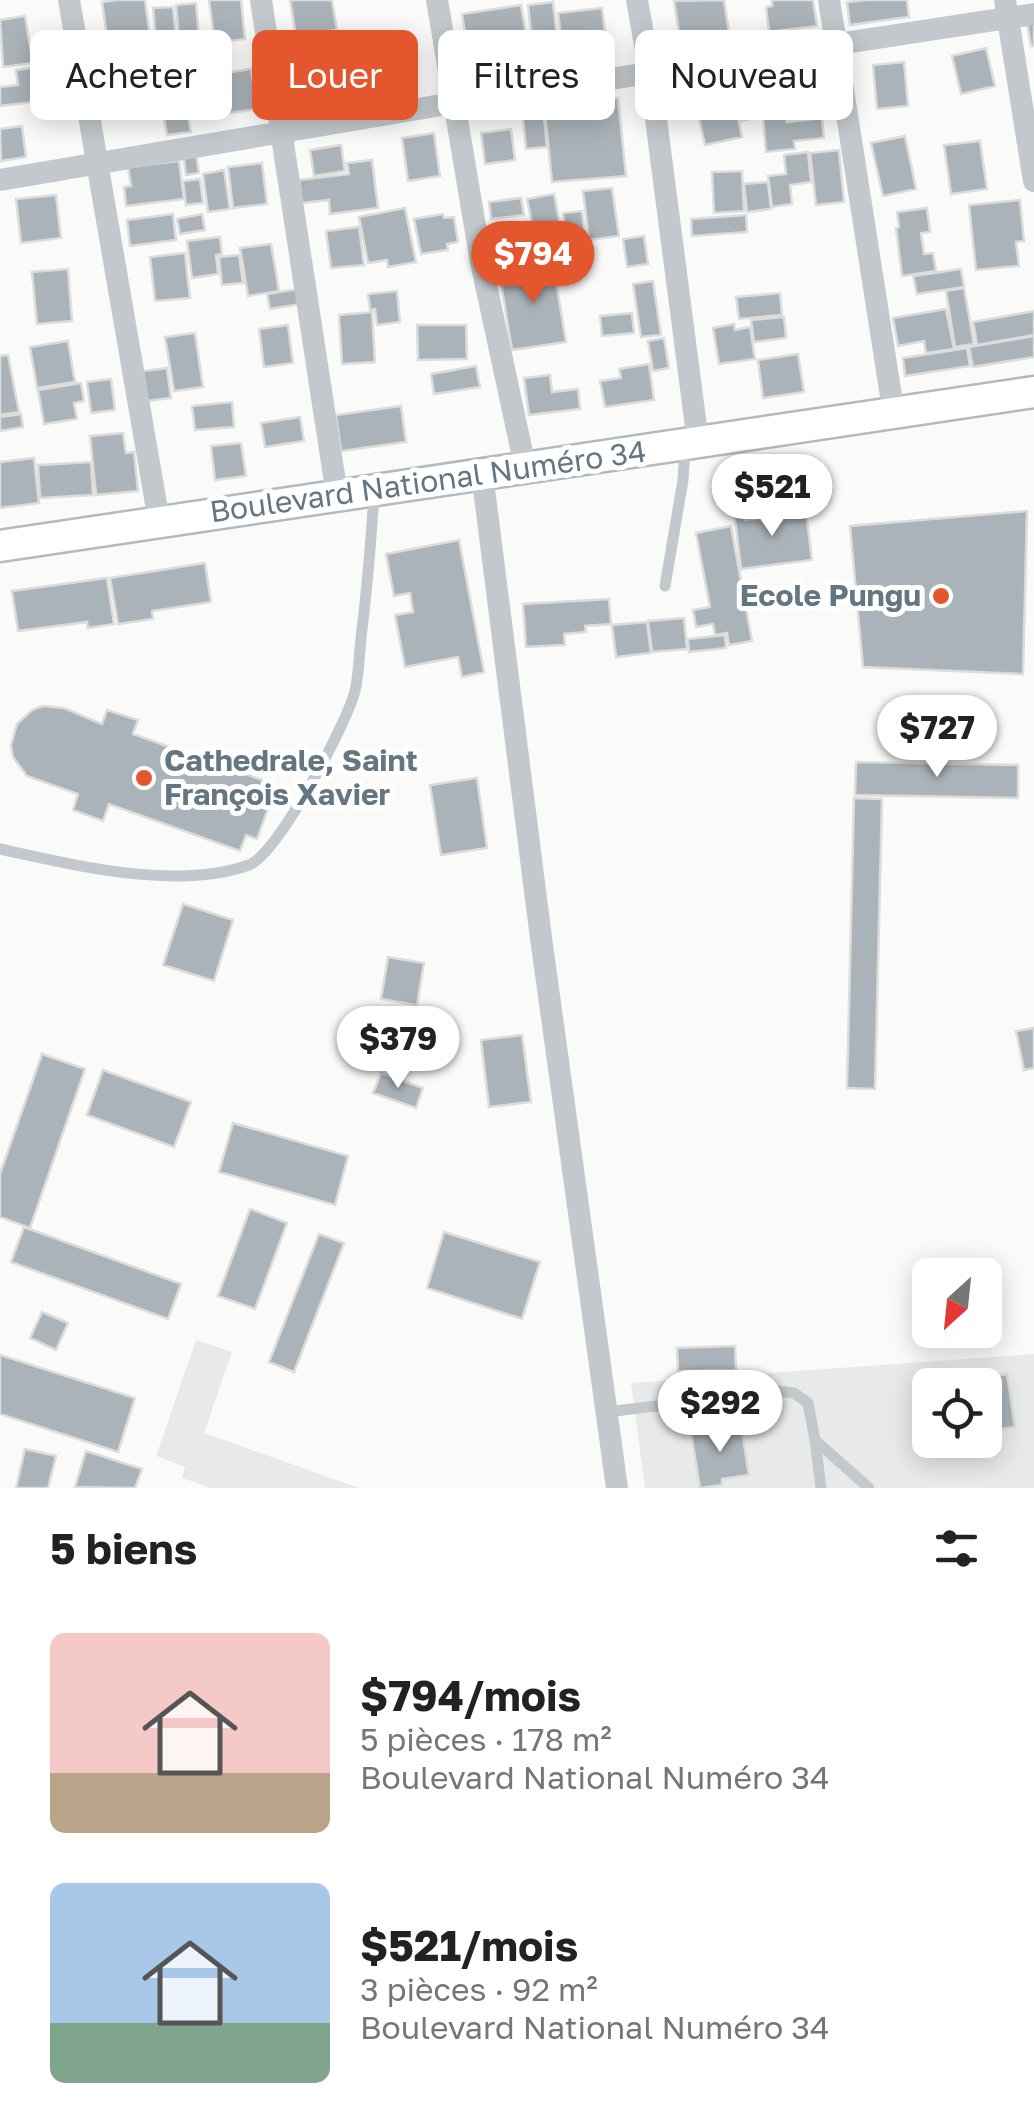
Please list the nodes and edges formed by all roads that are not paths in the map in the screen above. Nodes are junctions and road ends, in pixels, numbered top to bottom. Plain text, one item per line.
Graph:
1 (70, 0) edge
2 (262, 0) edge
3 (437, 0) edge
4 (637, 0) edge
5 (829, 0) edge
6 (1006, 9) edge
7 (1034, 14) edge
8 (442, 30) edge
9 (642, 30) edge
10 (834, 30) edge
11 (853, 39) edge
12 (438, 106) edge
13 (456, 120) edge
14 (655, 120) edge
15 (848, 120) edge
16 (280, 134) junction
17 (98, 165) junction
18 (0, 180) edge
19 (1034, 182) edge
20 (1034, 392) edge
21 (894, 415) junction
22 (692, 443) junction
23 (526, 466) junction
24 (482, 473) junction
25 (374, 490) junction
26 (337, 496) junction
27 (159, 521) junction
28 (0, 546) edge
29 (665, 586) dead end
30 (0, 849) edge
31 (607, 1412) junction
32 (815, 1440) junction
33 (617, 1488) edge
34 (821, 1488) edge
35 (869, 1488) edge

1 - 17 street
2 - 16 street
3 - 8 street
4 - 9 street
5 - 10 street
6 - 7 street
6 - 11 street
6 - 19 street
12 - 16 street
13 - 23 street
14 - 22 street
15 - 21 street
16 - 17 street
16 - 26 street
17 - 18 street
17 - 27 street
20 - 21 main road, Boulevard National Numéro 34
21 - 22 main road, Boulevard National Numéro 34
22 - 23 main road, Boulevard National Numéro 34
22 - 29 lane
23 - 24 main road, Boulevard National Numéro 34
24 - 25 main road, Boulevard National Numéro 34
24 - 31 street
25 - 26 main road, Boulevard National Numéro 34
25 - 30 lane
26 - 27 main road, Boulevard National Numéro 34
27 - 28 main road, Boulevard National Numéro 34
31 - 32 lane
31 - 33 street
32 - 34 lane
32 - 35 lane

